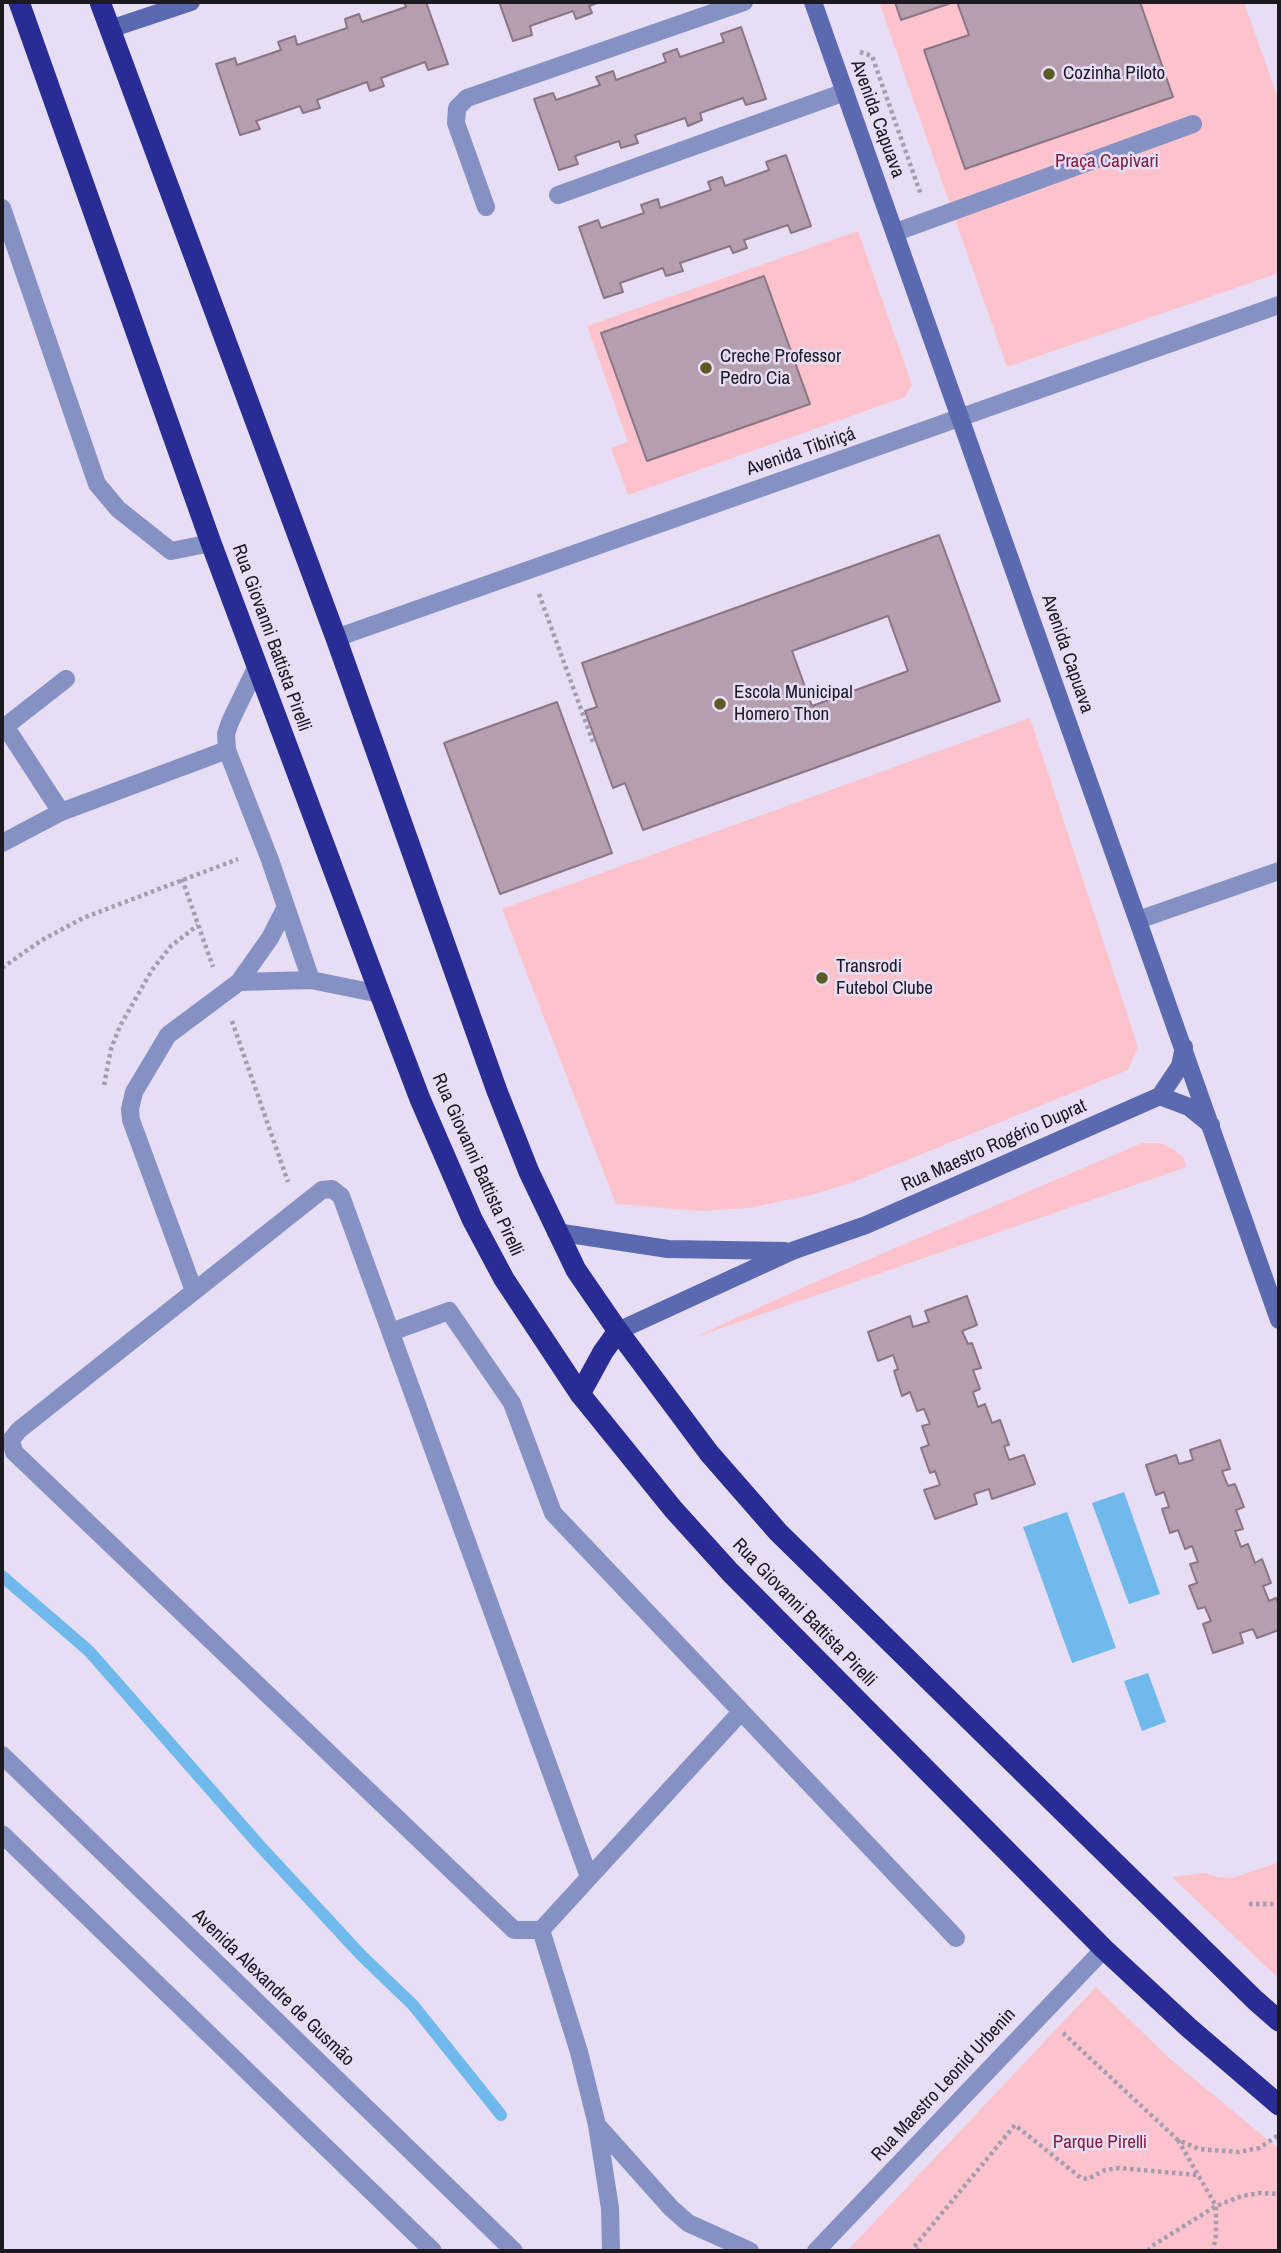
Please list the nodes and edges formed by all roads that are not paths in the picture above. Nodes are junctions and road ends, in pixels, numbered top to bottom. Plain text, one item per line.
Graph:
1 (19, 2) edge
2 (100, 2) edge
3 (191, 2) edge
4 (744, 2) edge
5 (813, 2) edge
6 (110, 29) junction
7 (845, 92) junction
8 (1193, 124) dead end
9 (558, 195) dead end
10 (486, 207) dead end
11 (2, 208) edge
12 (895, 232) junction
13 (1279, 305) edge
14 (962, 417) junction
15 (211, 543) junction
16 (336, 638) junction
17 (257, 666) junction
18 (66, 679) dead end
19 (3, 728) edge
20 (227, 750) junction
21 (61, 812) junction
22 (2, 844) edge
23 (1279, 870) edge
24 (286, 907) junction
25 (1138, 920) junction
26 (310, 980) junction
27 (239, 982) junction
28 (380, 994) junction
29 (1184, 1047) junction
30 (1160, 1096) junction
31 (1211, 1125) junction
32 (556, 1231) junction
33 (792, 1251) junction
34 (194, 1292) junction
35 (1279, 1320) edge
36 (618, 1331) junction
37 (391, 1332) junction
38 (580, 1394) junction
39 (741, 1712) junction
40 (2, 1755) edge
41 (2, 1834) edge
42 (589, 1877) junction
43 (541, 1930) junction
44 (956, 1938) dead end
45 (1104, 1949) junction
46 (1279, 2021) edge
47 (1279, 2105) edge
48 (597, 2125) junction
49 (433, 2251) edge
50 (514, 2251) edge
51 (611, 2251) edge
52 (750, 2251) edge
53 (816, 2251) edge

1 - 15 highway, Rua Giovanni Battista Pirelli
2 - 6 highway, Rua Giovanni Battista Pirelli
3 - 6 street
4 - 10 street
5 - 7 street, Avenida Capuava
6 - 16 highway, Rua Giovanni Battista Pirelli
7 - 9 street
7 - 12 street, Avenida Capuava
8 - 12 street
11 - 15 street
12 - 14 street, Avenida Capuava
13 - 14 street, Avenida Tibiriçá
14 - 16 street, Avenida Tibiriçá
14 - 25 street, Avenida Capuava
15 - 17 highway, Rua Giovanni Battista Pirelli
16 - 32 highway, Rua Giovanni Battista Pirelli
17 - 20 street
17 - 28 highway, Rua Giovanni Battista Pirelli
18 - 19 street
19 - 21 street
20 - 21 street
20 - 24 street
21 - 22 street
23 - 25 street
24 - 26 street
24 - 27 street
25 - 29 street, Avenida Capuava
26 - 27 street
26 - 28 street
27 - 34 street
28 - 38 highway, Rua Giovanni Battista Pirelli
29 - 30 street
29 - 31 street, Avenida Capuava
30 - 31 street
30 - 33 street, Rua Maestro Rogério Duprat
31 - 35 street, Avenida Capuava
32 - 33 street, Rua Maestro Rogério Duprat
32 - 36 highway, Rua Giovanni Battista Pirelli
33 - 36 street, Rua Maestro Rogério Duprat
34 - 37 street
34 - 43 street
36 - 38 highway
36 - 46 highway, Rua Giovanni Battista Pirelli
37 - 39 street
37 - 42 street
38 - 45 highway, Rua Giovanni Battista Pirelli
39 - 42 street
39 - 44 street
40 - 50 street, Avenida Alexandre de Gusmão
41 - 49 street
42 - 43 street
43 - 48 street
45 - 47 highway, Rua Giovanni Battista Pirelli
45 - 53 street, Rua Maestro Leonid Urbenin
48 - 51 street
48 - 52 street

